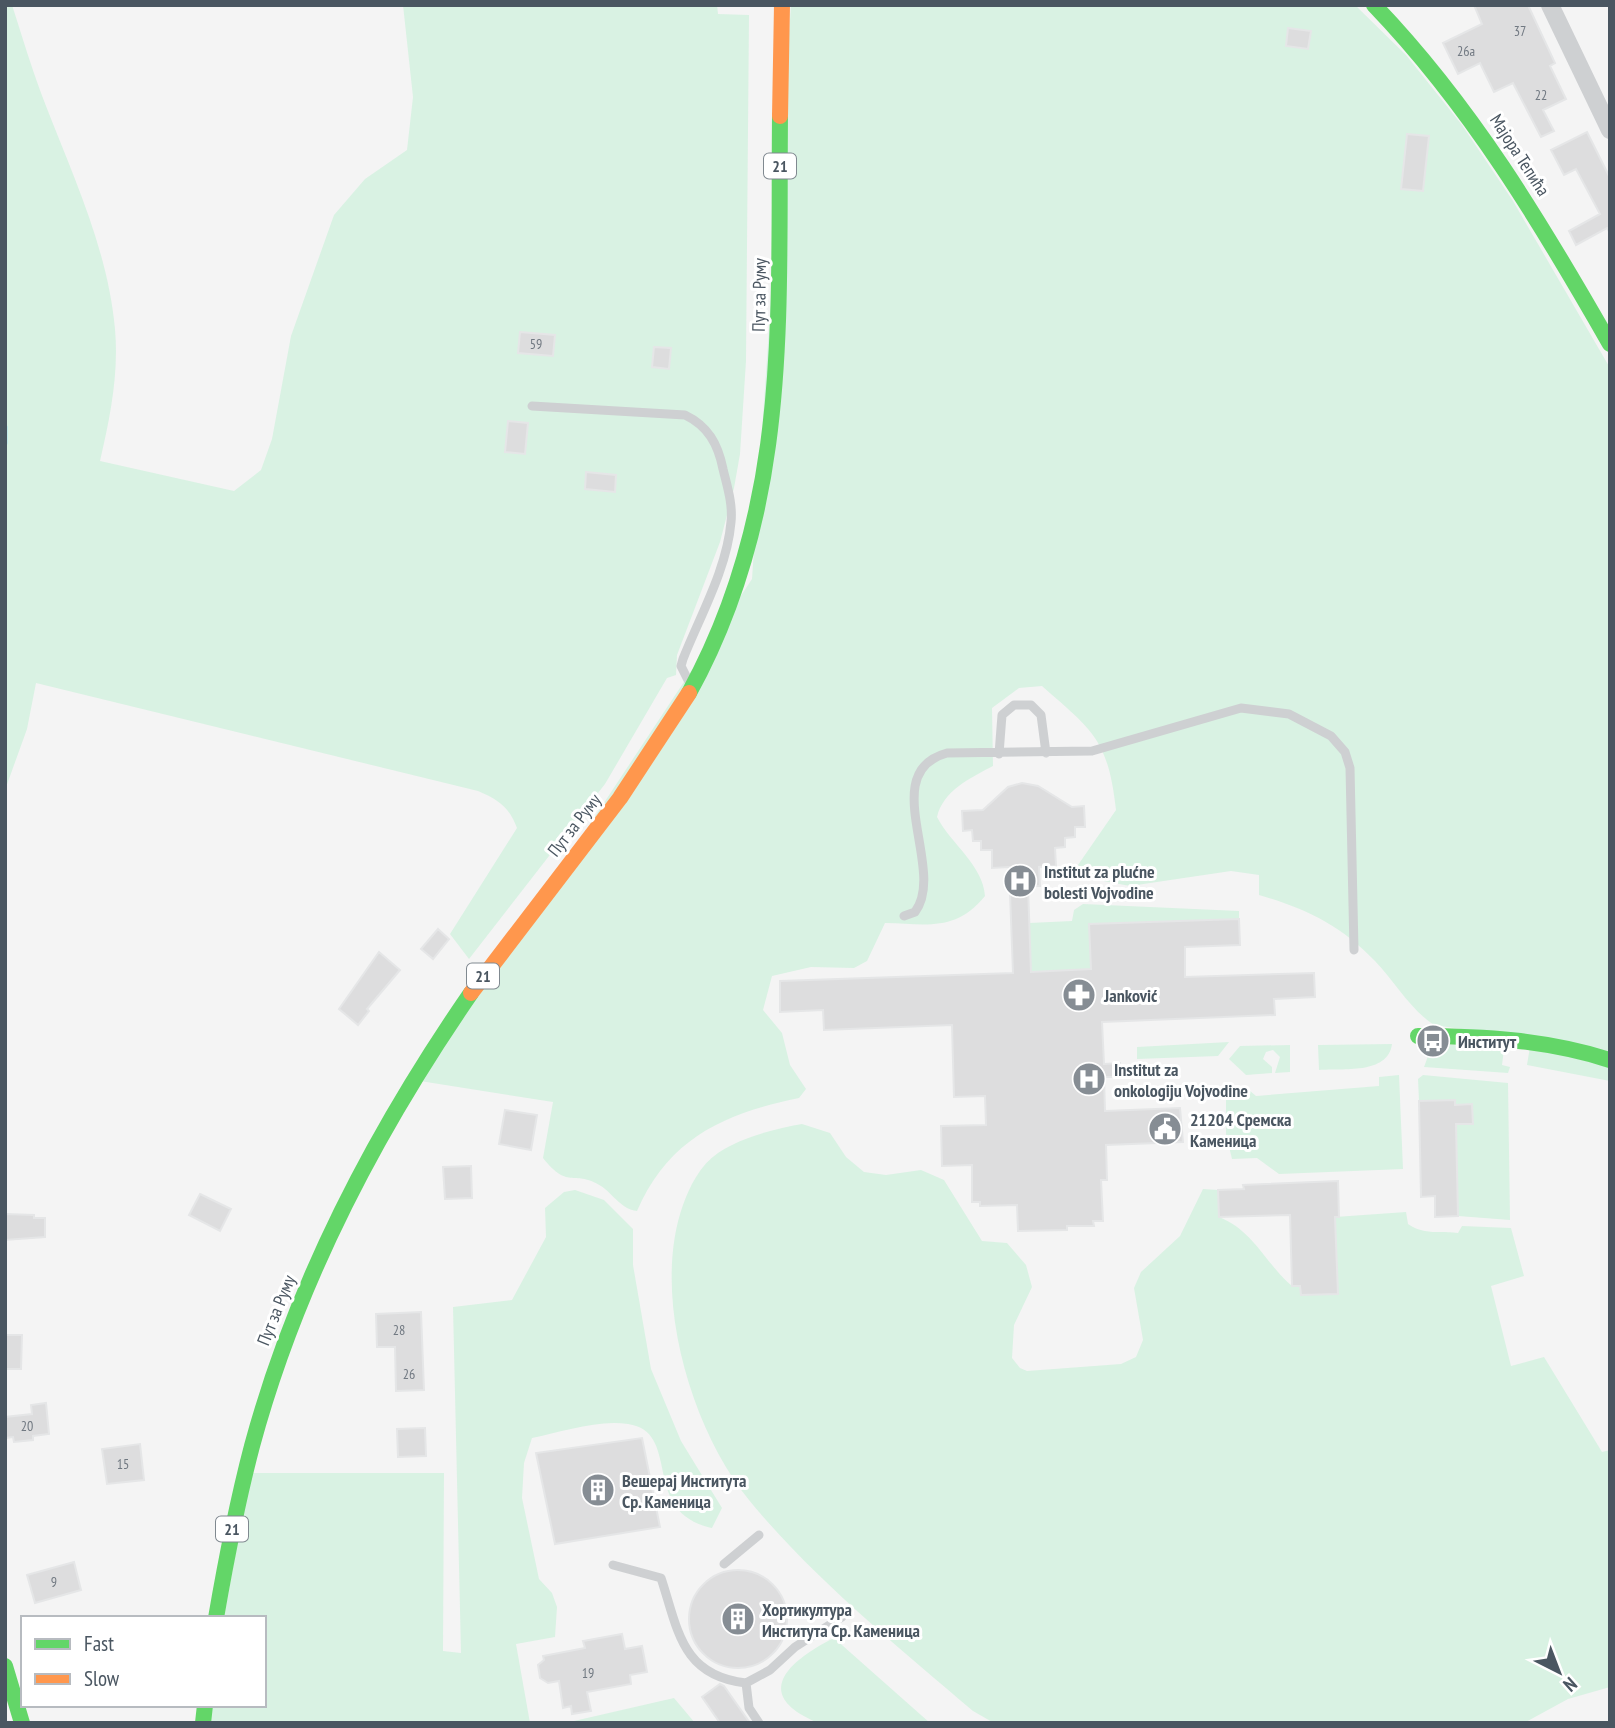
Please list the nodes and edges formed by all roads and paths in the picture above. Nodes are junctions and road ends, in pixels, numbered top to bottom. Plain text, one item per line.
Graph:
1 (782, 5) edge
2 (1374, 5) edge
3 (1550, 5) edge
4 (1610, 130) edge
5 (1610, 344) edge
6 (532, 406) dead end
7 (692, 688) junction
8 (1046, 753) junction
9 (999, 754) junction
10 (904, 916) dead end
11 (1354, 950) dead end
12 (1418, 1036) dead end
13 (1610, 1060) edge
14 (759, 1535) dead end
15 (724, 1564) dead end
16 (613, 1565) dead end
17 (216, 1616) edge
18 (842, 1617) dead end
19 (5, 1666) edge
20 (746, 1684) junction
21 (22, 1723) edge
22 (759, 1723) edge

1 - 7 main road, Пут за Руму / 21
2 - 5 main road, Мајора Тепића
3 - 4 street
6 - 7 lane
7 - 17 main road, Пут за Руму / 21
8 - 9 lane
8 - 9 lane
8 - 11 lane
9 - 10 lane
12 - 13 main road
14 - 15 lane
16 - 20 lane
18 - 20 lane
19 - 21 main road
20 - 22 lane

